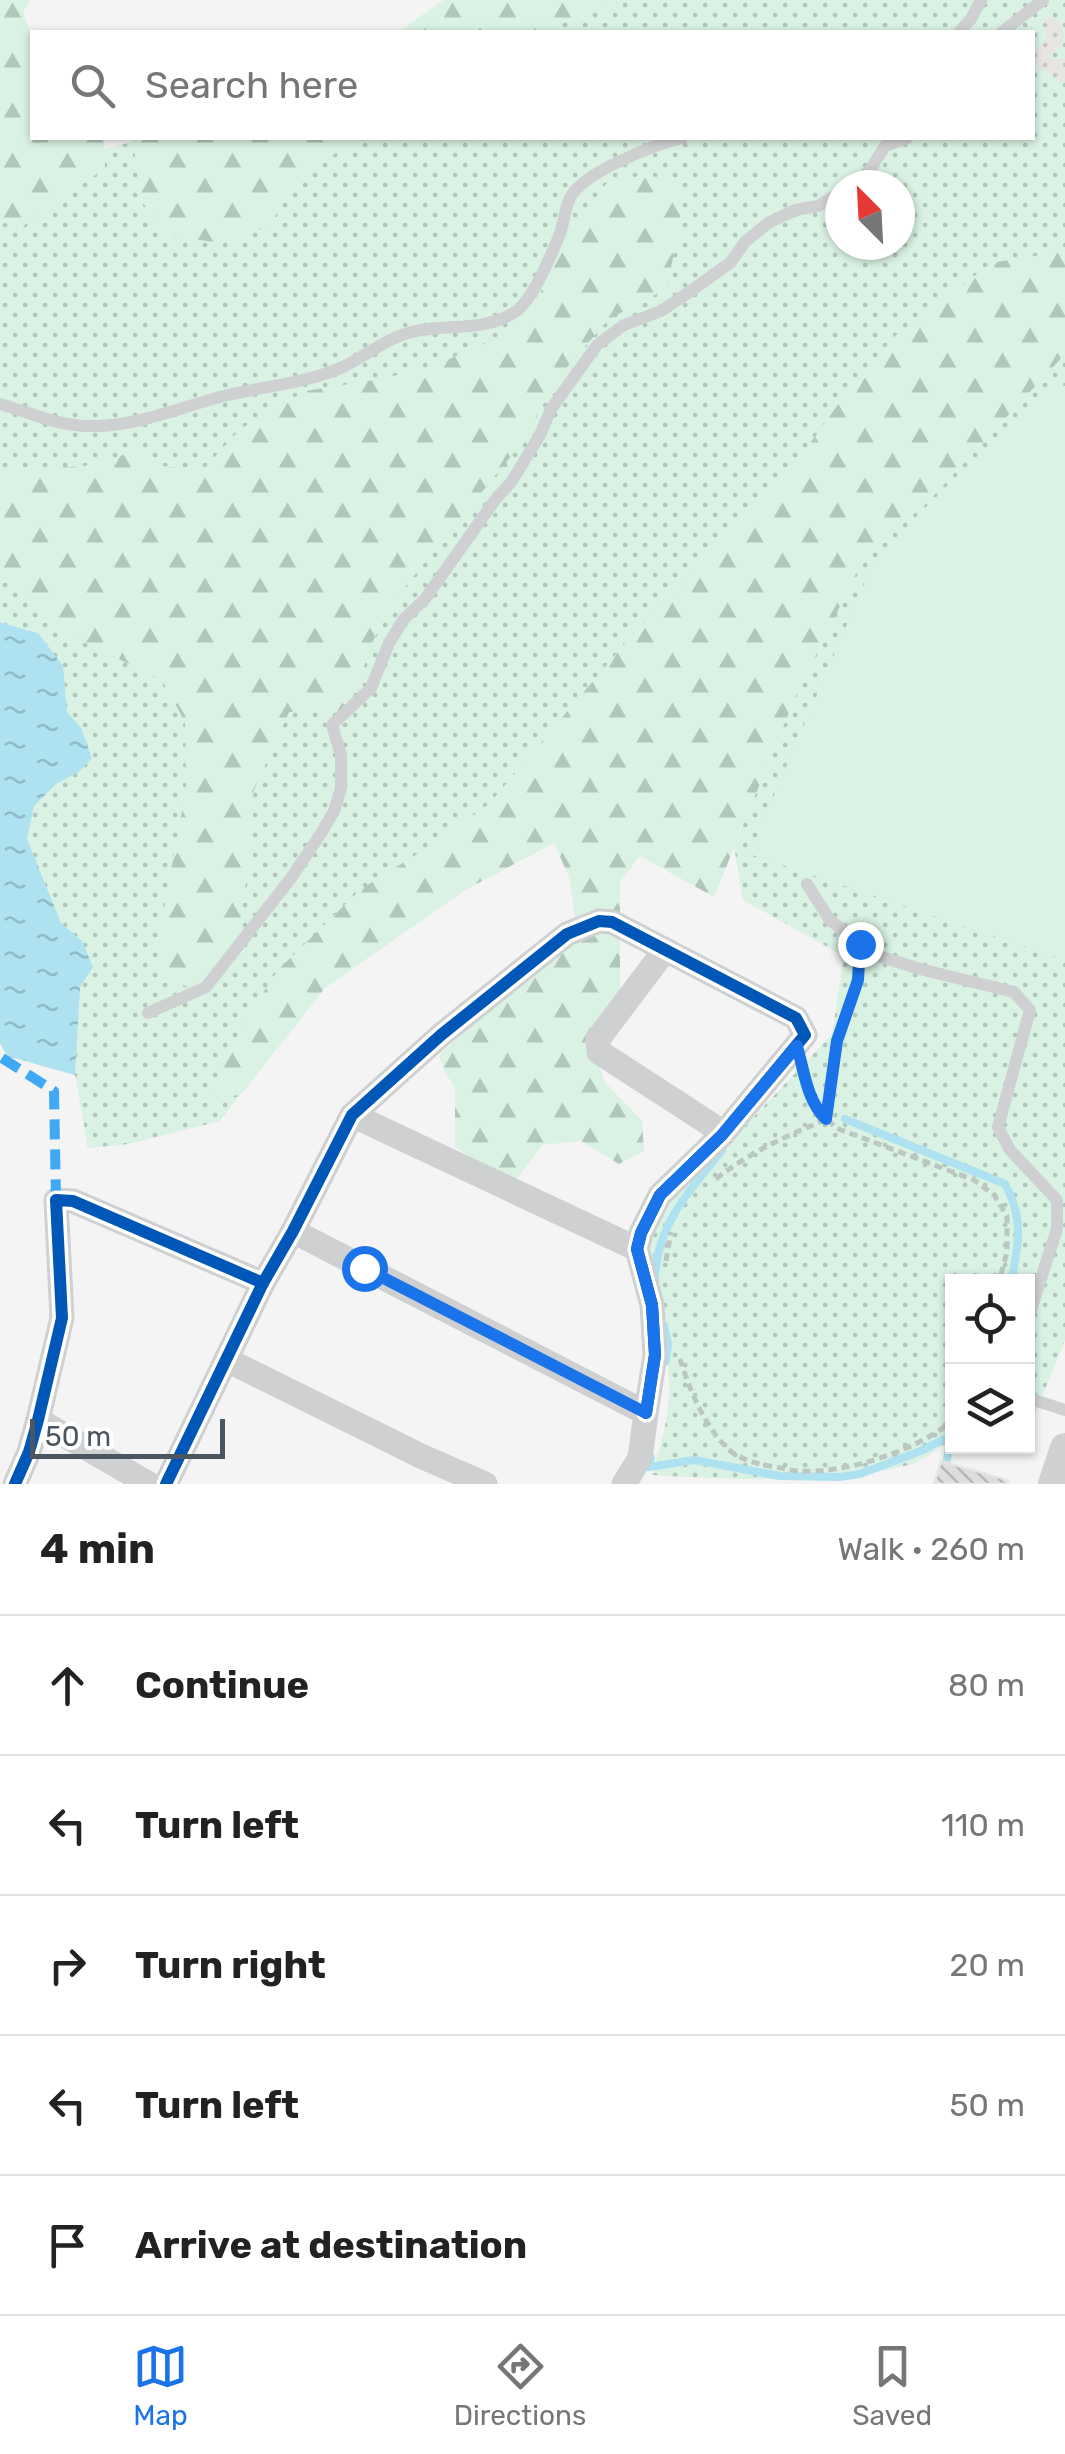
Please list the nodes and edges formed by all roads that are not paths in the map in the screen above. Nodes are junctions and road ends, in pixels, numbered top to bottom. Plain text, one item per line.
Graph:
1 (981, 0) edge
2 (1043, 0) edge
3 (962, 30) edge
4 (1005, 30) edge
5 (675, 140) edge
6 (902, 140) edge
7 (870, 170) edge
8 (825, 202) edge
9 (0, 404) edge
10 (807, 884) dead end
11 (665, 950) junction
12 (148, 1014) dead end
13 (352, 1115) junction
14 (722, 1135) junction
15 (293, 1231) junction
16 (637, 1249) junction
17 (263, 1283) junction
18 (1035, 1298) edge
19 (227, 1360) junction
20 (1035, 1400) edge
21 (1065, 1410) edge
22 (646, 1413) junction
23 (38, 1420) junction
24 (1065, 1448) edge
25 (15, 1484) edge
26 (149, 1484) edge
27 (166, 1484) edge
28 (485, 1484) edge
29 (624, 1484) edge
30 (1053, 1484) edge

1 - 3 lane
2 - 4 lane
5 - 9 lane
6 - 7 lane
8 - 12 lane
10 - 18 lane
11 - 13 street
11 - 14 street
11 - 14 street
13 - 15 street
13 - 16 street
14 - 16 street
15 - 17 street
15 - 22 street
16 - 22 street
17 - 19 street
17 - 23 street
19 - 27 street
19 - 28 street
20 - 21 lane
22 - 29 street
23 - 25 street
23 - 26 street
24 - 30 street

